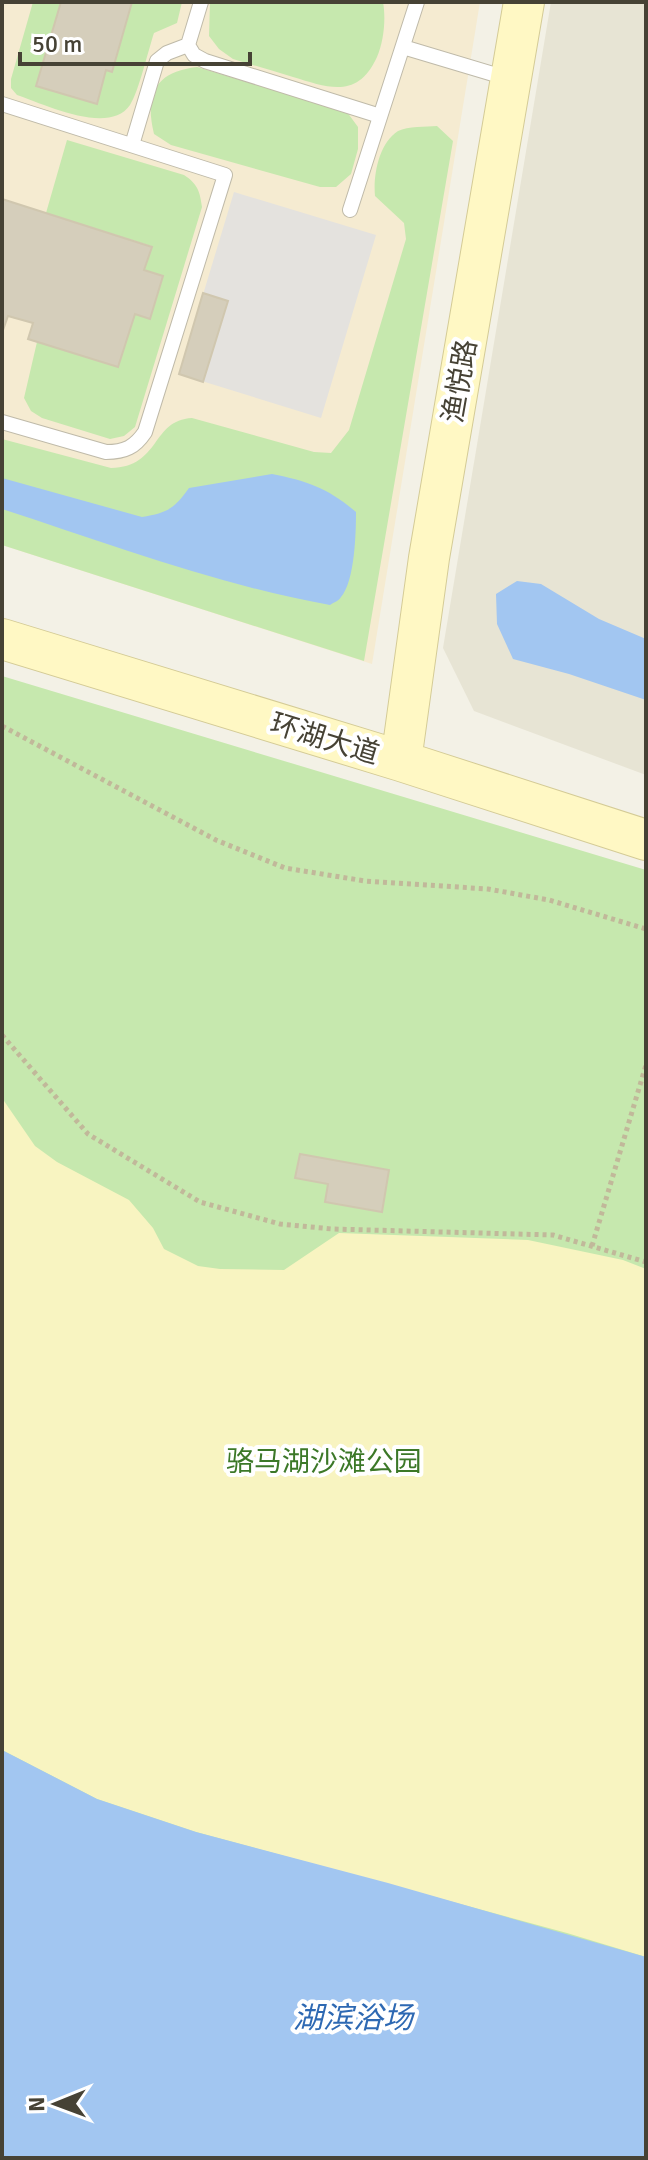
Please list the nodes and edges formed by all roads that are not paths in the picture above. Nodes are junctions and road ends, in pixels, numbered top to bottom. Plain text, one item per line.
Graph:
1 (201, 2) edge
2 (417, 2) edge
3 (524, 2) edge
4 (188, 45) junction
5 (403, 47) junction
6 (511, 79) junction
7 (2, 104) edge
8 (380, 116) junction
9 (132, 145) junction
10 (350, 210) dead end
11 (2, 422) edge
12 (2, 639) edge
13 (401, 761) junction
14 (646, 840) edge

1 - 4 lane
2 - 5 lane
3 - 6 street, 渔悦路
4 - 8 lane
4 - 9 lane
5 - 6 lane
5 - 8 lane
6 - 13 street, 渔悦路
7 - 9 lane
8 - 10 lane
9 - 11 lane
12 - 13 street, 环湖大道
13 - 14 street, 环湖大道

